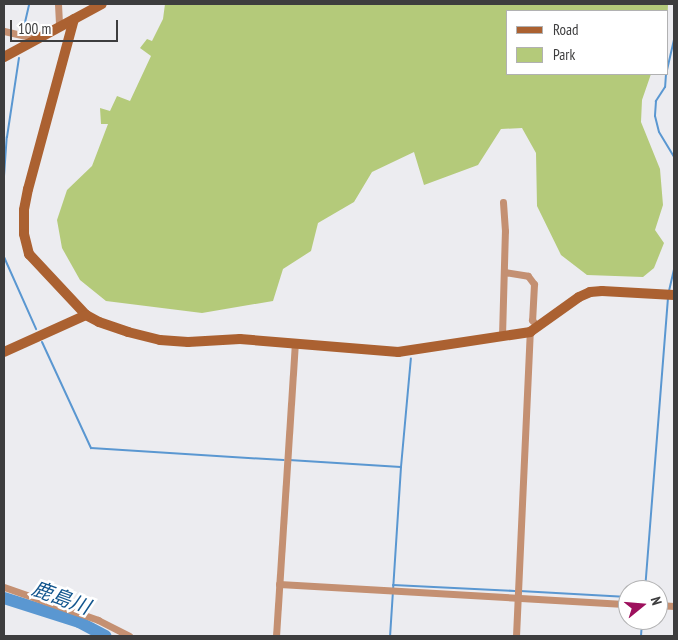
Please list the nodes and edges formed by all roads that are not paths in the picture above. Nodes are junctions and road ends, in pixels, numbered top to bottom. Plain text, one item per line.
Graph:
1 (58, 4) edge
2 (102, 4) edge
3 (74, 20) junction
4 (59, 26) junction
5 (4, 31) edge
6 (34, 41) junction
7 (4, 57) edge
8 (503, 202) dead end
9 (504, 272) junction
10 (674, 295) edge
11 (86, 315) junction
12 (534, 330) junction
13 (502, 336) junction
14 (295, 344) junction
15 (4, 352) edge
16 (279, 584) junction
17 (4, 587) edge
18 (518, 593) junction
19 (618, 603) edge
20 (129, 636) edge
21 (276, 636) edge
22 (516, 636) edge

1 - 4 street
2 - 3 street
3 - 4 street
3 - 11 street
4 - 6 street
5 - 6 street
6 - 7 street
8 - 9 street
9 - 12 street
9 - 13 street
10 - 12 street
11 - 14 street
11 - 15 street
12 - 13 street
12 - 18 street
13 - 14 street
14 - 16 street
16 - 18 street
16 - 21 street
17 - 20 street
18 - 19 street
18 - 22 street

